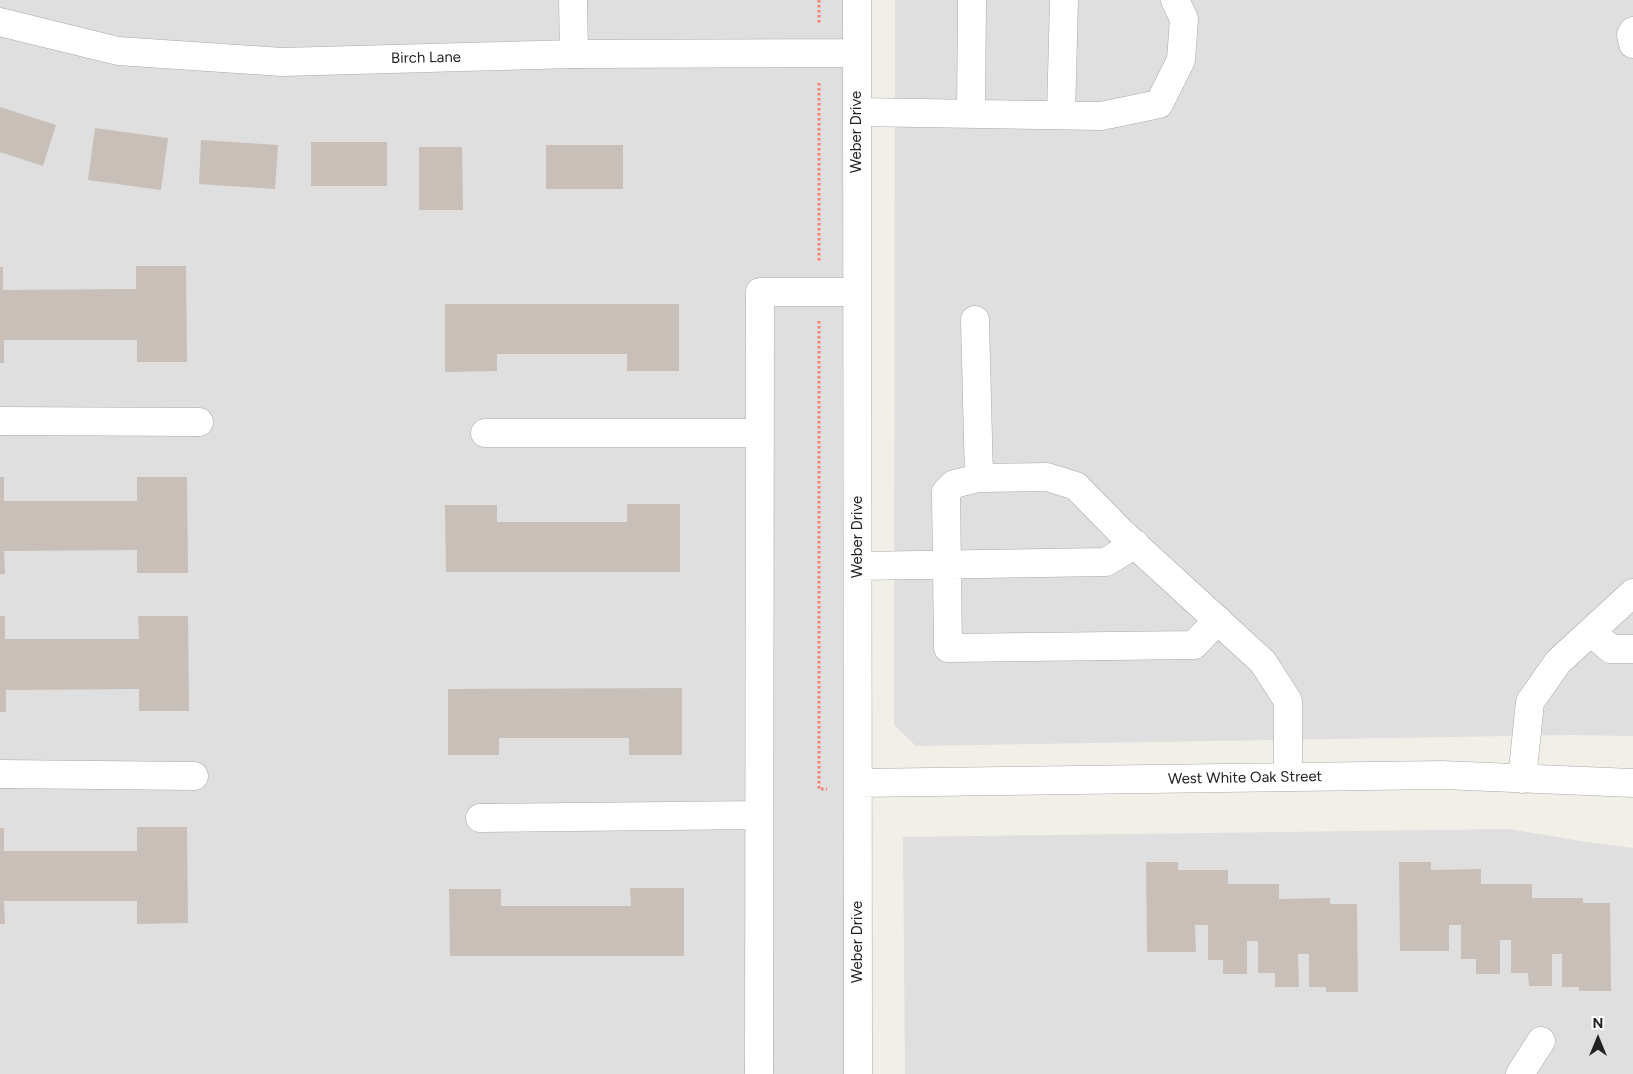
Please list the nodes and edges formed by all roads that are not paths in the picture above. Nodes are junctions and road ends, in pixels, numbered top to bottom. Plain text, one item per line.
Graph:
1 (573, 0) edge
2 (857, 0) edge
3 (972, 0) edge
4 (1064, 0) edge
5 (1175, 0) edge
6 (0, 22) edge
7 (1633, 31) edge
8 (1633, 44) edge
9 (857, 53) junction
10 (574, 54) junction
11 (857, 112) junction
12 (971, 114) junction
13 (1061, 115) junction
14 (857, 292) junction
15 (974, 320) dead end
16 (0, 421) edge
17 (199, 422) dead end
18 (485, 433) dead end
19 (759, 433) junction
20 (979, 478) junction
21 (1135, 544) junction
22 (948, 564) junction
23 (858, 566) junction
24 (1633, 593) edge
25 (1218, 620) junction
26 (1591, 632) junction
27 (1633, 648) edge
28 (0, 774) edge
29 (194, 776) dead end
30 (1288, 777) junction
31 (1522, 779) junction
32 (858, 783) junction
33 (1633, 783) edge
34 (759, 815) junction
35 (480, 818) dead end
36 (1541, 1040) dead end
37 (759, 1074) edge
38 (858, 1074) edge
39 (1520, 1074) edge

1 - 10 street
2 - 9 street, Weber Drive
3 - 12 street
4 - 13 street
5 - 13 street
6 - 10 street, Birch Lane
7 - 8 street
9 - 10 street, Birch Lane
9 - 11 street, Weber Drive
11 - 12 street
11 - 14 street, Weber Drive
12 - 13 street
14 - 19 street
14 - 23 street, Weber Drive
15 - 20 street
16 - 17 street
18 - 19 street
19 - 34 street
20 - 21 street
20 - 22 street
21 - 22 street
21 - 25 street
22 - 23 street
22 - 25 street
23 - 32 street, Weber Drive
24 - 26 street
25 - 30 street
26 - 27 street
26 - 31 street
28 - 29 street
30 - 31 street, West White Oak Street
30 - 32 street, West White Oak Street
31 - 33 street, West White Oak Street
32 - 38 street, Weber Drive
34 - 35 street
34 - 37 street
36 - 39 street

